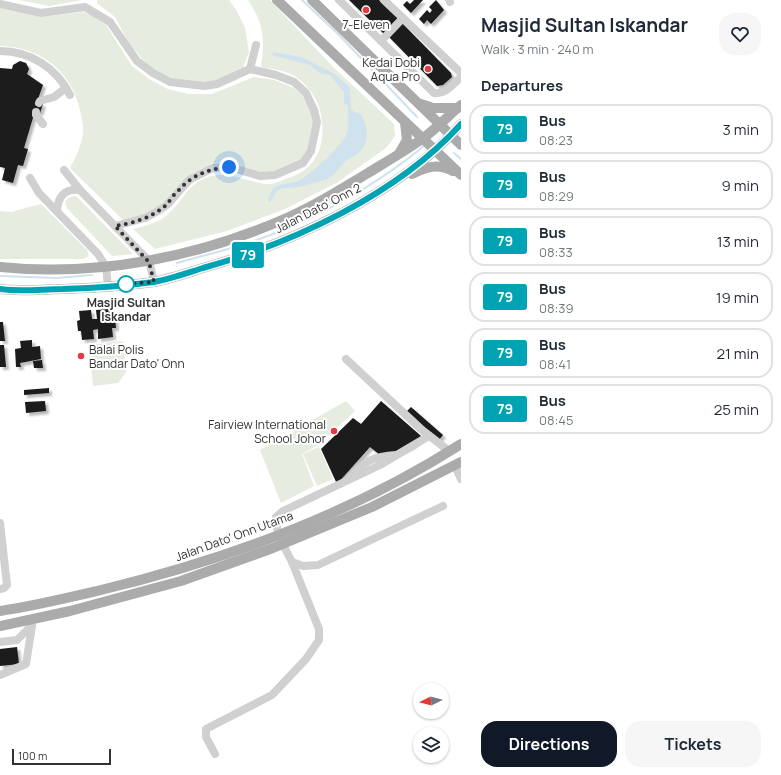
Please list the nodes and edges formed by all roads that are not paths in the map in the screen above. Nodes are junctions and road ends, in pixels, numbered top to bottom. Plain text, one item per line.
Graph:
1 (277, 0) edge
2 (312, 0) edge
3 (339, 0) edge
4 (384, 0) edge
5 (86, 3) edge
6 (0, 4) edge
7 (403, 18) junction
8 (381, 41) junction
9 (256, 46) dead end
10 (0, 52) edge
11 (397, 57) junction
12 (250, 69) junction
13 (384, 70) junction
14 (461, 73) edge
15 (461, 77) edge
16 (417, 102) junction
17 (39, 103) dead end
18 (460, 106) edge
19 (36, 112) dead end
20 (405, 123) junction
21 (43, 124) dead end
22 (440, 124) junction
23 (461, 124) edge
24 (451, 136) junction
25 (422, 139) junction
26 (461, 145) edge
27 (434, 151) junction
28 (398, 155) junction
29 (64, 170) dead end
30 (461, 176) edge
31 (30, 178) dead end
32 (397, 181) junction
33 (80, 190) junction
34 (57, 211) junction
35 (115, 226) junction
36 (149, 262) junction
37 (0, 267) edge
38 (106, 267) junction
39 (154, 282) junction
40 (108, 286) junction
41 (0, 289) edge
42 (346, 359) dead end
43 (429, 436) junction
44 (461, 444) edge
45 (449, 451) junction
46 (458, 464) edge
47 (425, 466) junction
48 (431, 478) junction
49 (461, 479) edge
50 (443, 506) dead end
51 (0, 522) edge
52 (0, 526) edge
53 (280, 540) junction
54 (292, 562) junction
55 (0, 589) edge
56 (0, 611) edge
57 (58, 613) junction
58 (0, 626) edge
59 (32, 626) junction
60 (0, 642) edge
61 (0, 675) edge
62 (216, 754) dead end

1 - 20 main road
2 - 13 main road
3 - 8 street
4 - 7 street
5 - 6 street
5 - 12 street
7 - 8 street
7 - 14 street
8 - 11 street
9 - 12 street
10 - 17 street
11 - 13 street
11 - 15 street
12 - 35 street
13 - 16 main road
16 - 18 main road
16 - 22 main road
18 - 22 main road, Jalan Dato' Onn 2
19 - 21 street
20 - 25 main road
20 - 28 main road
22 - 24 main road
22 - 25 main road, Jalan Dato' Onn 2
23 - 24 main road, Jalan Dato' Onn 2
24 - 26 main road
24 - 27 main road, Jalan Dato' Onn 2
25 - 27 main road
25 - 28 main road, Jalan Dato' Onn 2
27 - 30 main road
27 - 32 main road, Jalan Dato' Onn 2
28 - 36 main road, Jalan Dato' Onn 2
29 - 33 street
30 - 32 main road
31 - 34 street
32 - 39 main road, Jalan Dato' Onn 2
33 - 34 street
33 - 35 street
34 - 38 street
35 - 36 street
36 - 38 main road, Jalan Dato' Onn 2
36 - 39 street
37 - 38 main road, Jalan Dato' Onn 2
38 - 40 street
39 - 40 main road, Jalan Dato' Onn 2
40 - 41 main road, Jalan Dato' Onn 2
42 - 43 street
43 - 45 street
43 - 53 street
44 - 45 main road, Jalan Dato' Onn Utama
45 - 47 main road, Jalan Dato' Onn Utama
46 - 48 main road, Jalan Dato' Onn Utama
46 - 49 street
47 - 48 main road
47 - 53 main road, Jalan Dato' Onn Utama
48 - 53 main road, Jalan Dato' Onn Utama
50 - 54 street
51 - 52 street
52 - 55 street
53 - 54 street
53 - 56 main road, Jalan Dato' Onn Utama
53 - 57 main road, Jalan Dato' Onn Utama
54 - 62 street
57 - 58 main road, Jalan Dato' Onn Utama
57 - 59 street
59 - 60 street
59 - 61 street

